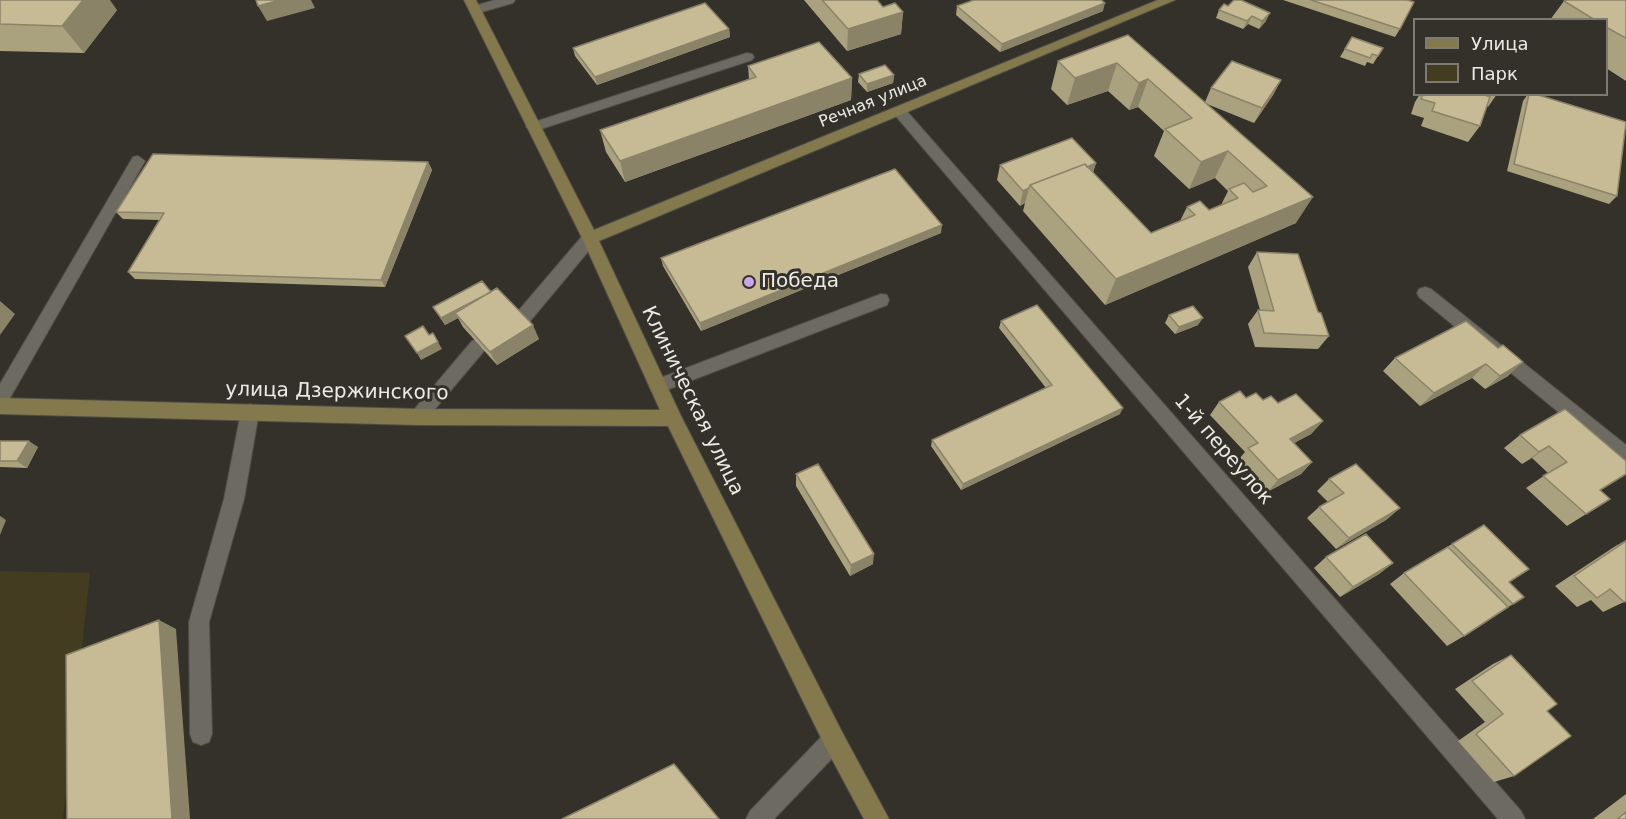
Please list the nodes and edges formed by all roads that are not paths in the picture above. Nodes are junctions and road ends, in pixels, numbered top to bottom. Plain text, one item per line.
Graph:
1 (509, 0) edge
2 (1169, 0) edge
3 (472, 5) edge
4 (747, 57) dead end
5 (899, 111) junction
6 (533, 127) junction
7 (138, 161) dead end
8 (590, 238) junction
9 (1425, 293) dead end
10 (882, 300) dead end
11 (520, 321) edge
12 (478, 346) edge
13 (658, 386) junction
14 (0, 400) edge
15 (0, 406) edge
16 (250, 412) junction
17 (418, 417) junction
18 (673, 418) junction
19 (1626, 456) edge
20 (201, 734) dead end
21 (834, 740) junction
22 (758, 819) edge
23 (877, 819) edge
24 (1513, 819) edge

1 - 3 street
2 - 5 street, Речная улица
3 - 6 street, Клиническая улица
4 - 6 street
5 - 8 street, Речная улица
5 - 24 street, 1-й переулок
6 - 8 street, Клиническая улица
7 - 14 street
8 - 11 street
8 - 13 street, Клиническая улица
9 - 19 street
10 - 13 street
12 - 17 street
13 - 18 street, Клиническая улица
15 - 16 street, улица Дзержинского
16 - 17 street, улица Дзержинского
16 - 20 street
17 - 18 street, улица Дзержинского
18 - 21 street, Клиническая улица
21 - 22 street
21 - 23 street, Клиническая улица

